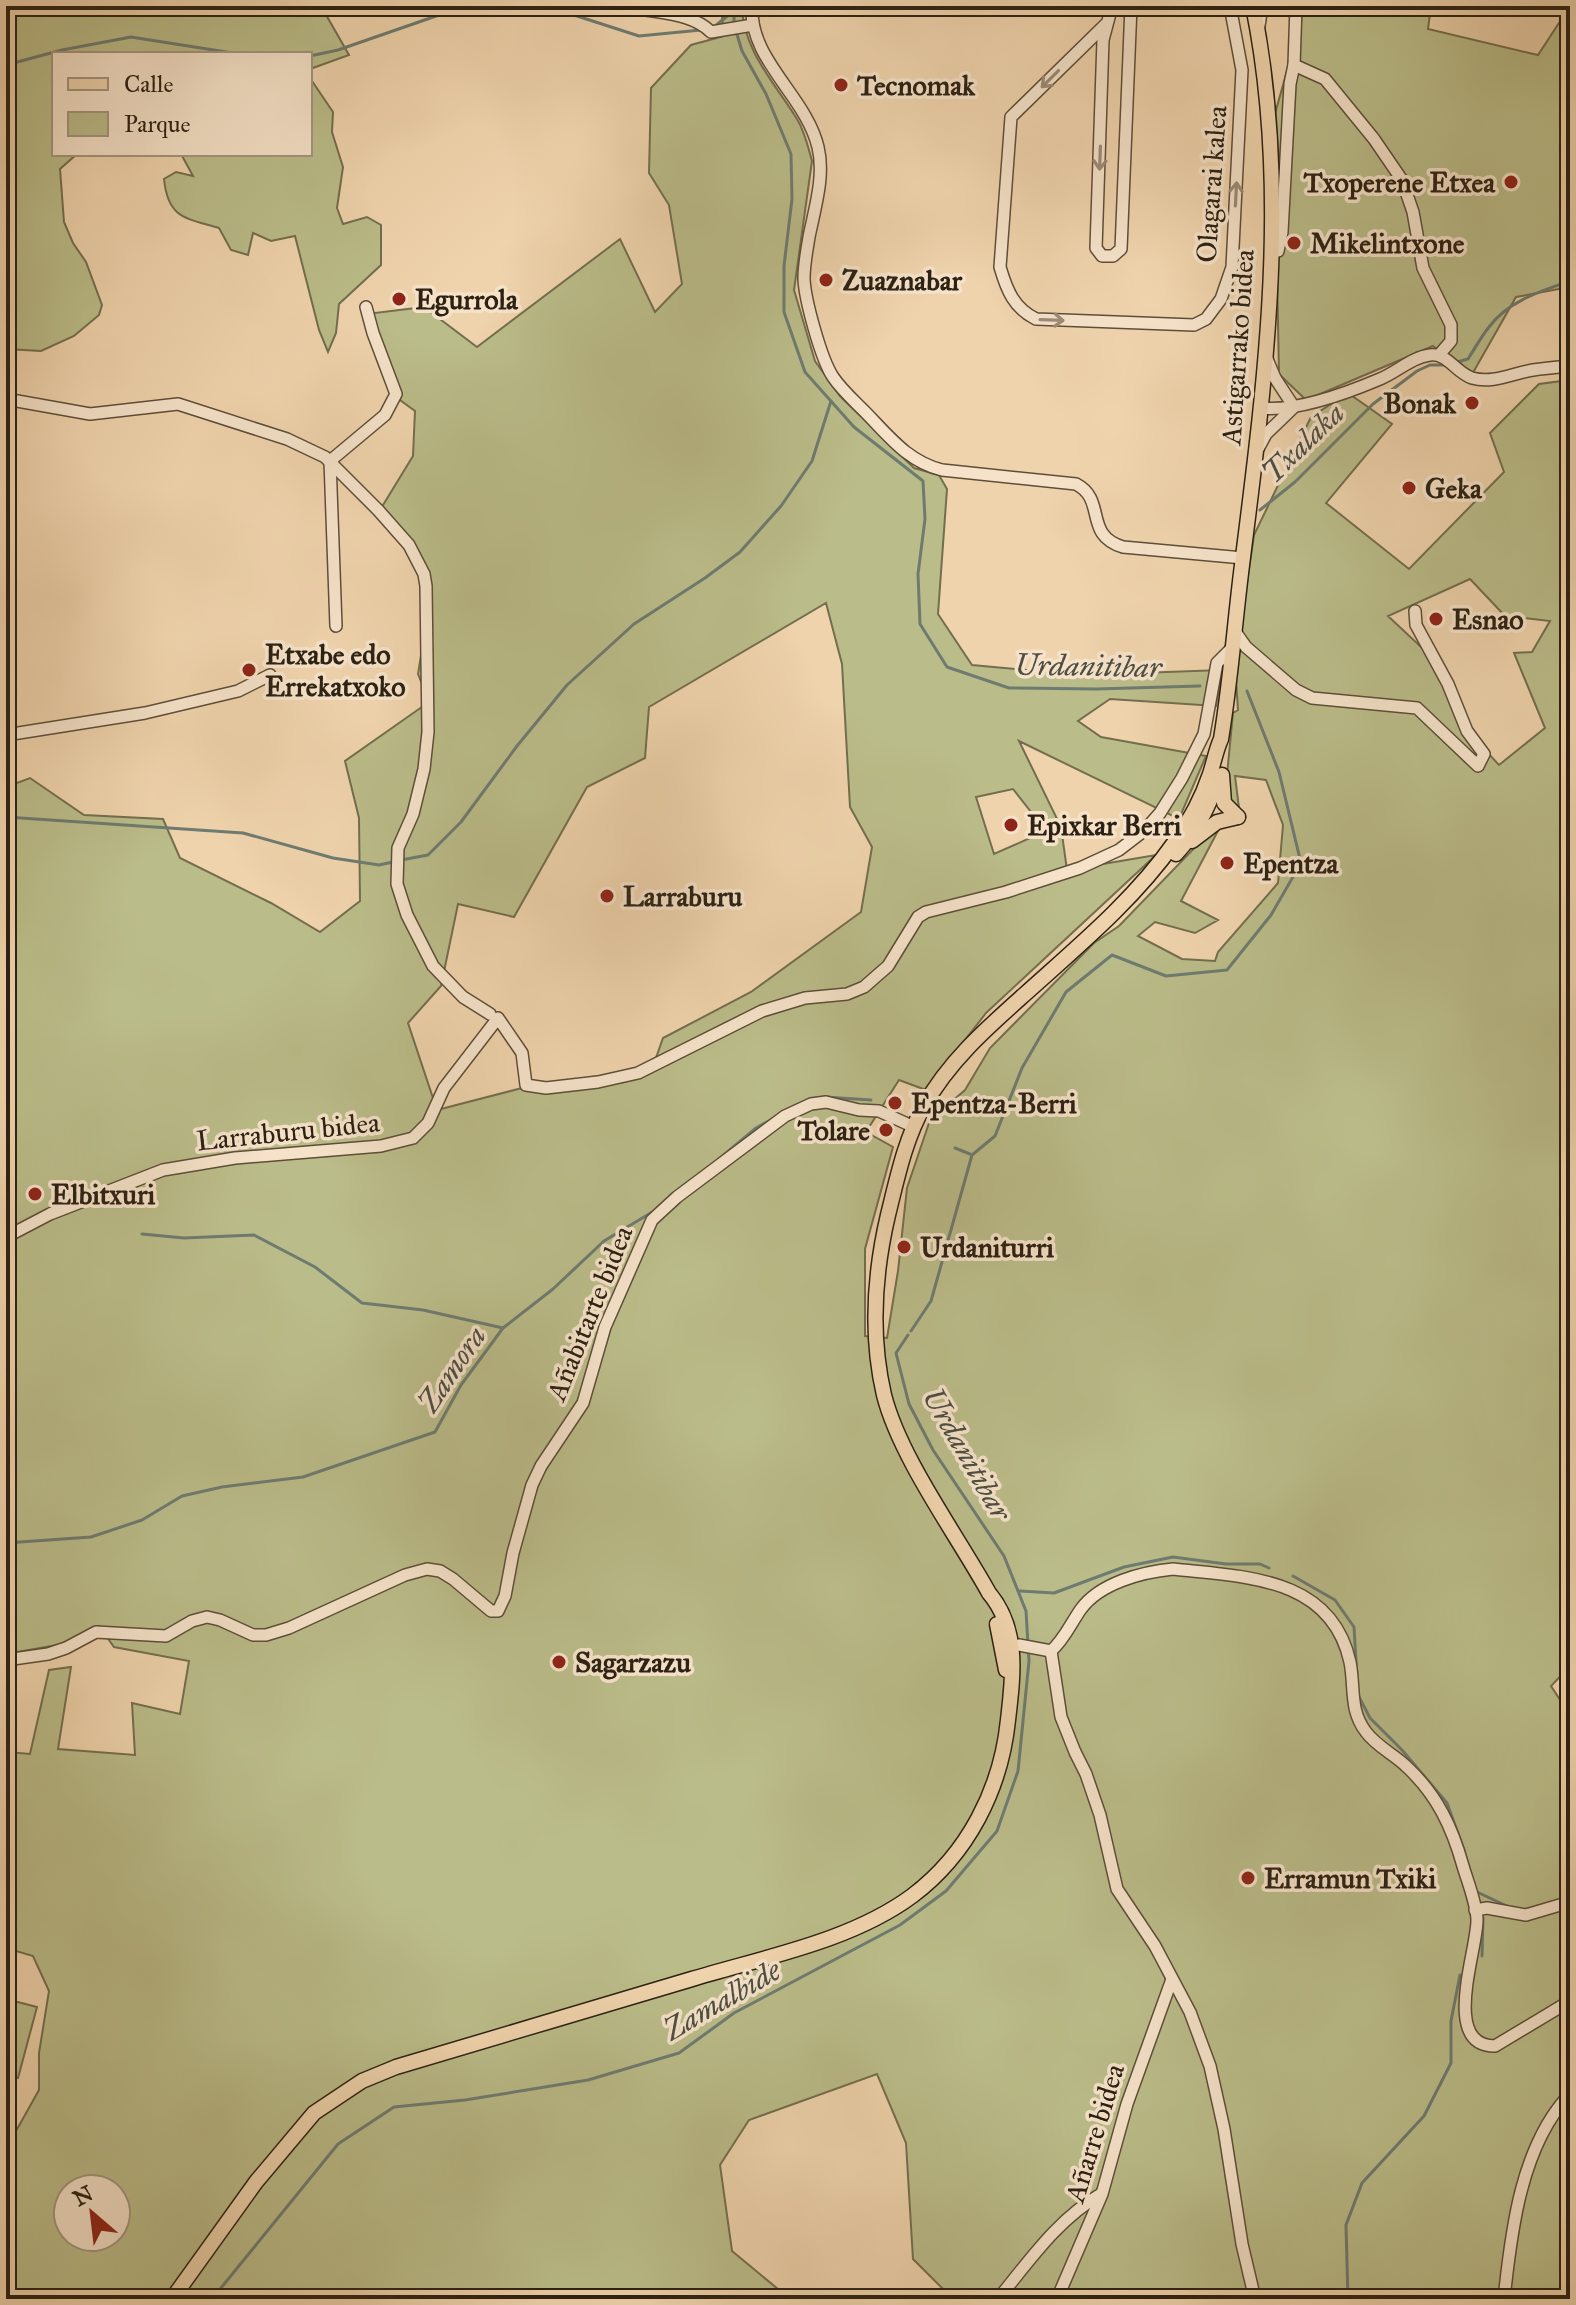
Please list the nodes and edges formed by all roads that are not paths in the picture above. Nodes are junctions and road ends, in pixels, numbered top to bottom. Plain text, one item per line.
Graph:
1 (627, 6) edge
2 (752, 6) edge
3 (1230, 6) edge
4 (1253, 6) edge
5 (1262, 6) edge
6 (1296, 6) edge
7 (1131, 12) edge
8 (1109, 15) edge
9 (748, 26) junction
10 (1258, 34) junction
11 (1294, 65) junction
12 (1271, 252) junction
13 (366, 307) dead end
14 (1266, 357) junction
15 (1448, 361) junction
16 (1570, 366) edge
17 (6, 399) edge
18 (1294, 407) junction
19 (1261, 408) junction
20 (1256, 452) junction
21 (330, 461) junction
22 (1243, 558) junction
23 (1415, 611) dead end
24 (336, 626) dead end
25 (1234, 630) junction
26 (1232, 648) junction
27 (270, 675) dead end
28 (1207, 719) junction
29 (1224, 720) junction
30 (6, 735) edge
31 (1217, 763) junction
32 (1212, 808) junction
33 (1192, 815) junction
34 (1179, 851) junction
35 (1136, 889) junction
36 (490, 1014) dead end
37 (914, 1127) junction
38 (6, 1237) edge
39 (991, 1600) junction
40 (1019, 1645) junction
41 (1047, 1650) junction
42 (6, 1660) edge
43 (1005, 1663) junction
44 (1009, 1714) junction
45 (1570, 1902) edge
46 (1475, 1910) junction
47 (1172, 1979) junction
48 (1570, 2001) edge
49 (1570, 2094) edge
50 (1102, 2194) junction
51 (172, 2299) edge
52 (998, 2299) edge
53 (1057, 2299) edge
54 (1255, 2299) edge
55 (1504, 2299) edge

1 - 9 street
2 - 9 street
8 -> 3 street, Olagarai kalea
4 - 10 main road, Astigarrako bidea
5 - 10 street
6 - 11 street
7 - 8 street
8 -> 7 street
9 - 22 street
10 - 12 main road, Astigarrako bidea
11 - 12 street
11 - 15 street
12 - 14 main road, Astigarrako bidea
13 - 21 street
14 - 18 street
14 - 19 main road, Astigarrako bidea
15 - 16 street
15 - 18 street
17 - 21 street
18 - 19 street
18 - 20 street
19 - 20 main road, Astigarrako bidea
20 - 22 main road, Astigarrako bidea
21 - 24 street
21 - 36 street
22 - 25 main road, Astigarrako bidea
23 - 25 street
25 - 26 main road, Astigarrako bidea
26 - 28 street, Larraburu bidea
26 - 29 main road, Astigarrako bidea
27 - 30 street
28 - 29 street
28 - 38 street, Larraburu bidea
29 - 31 main road, Astigarrako bidea
31 - 32 main road, Astigarrako bidea
31 - 33 main road, Astigarrako bidea
31 - 34 main road
32 - 33 main road
32 - 34 main road, Astigarrako bidea
33 - 35 main road, Astigarrako bidea
34 - 35 main road, Astigarrako bidea
35 - 37 main road, Astigarrako bidea
37 - 39 main road, Astigarrako bidea
37 - 42 street, Añabitarte bidea
39 - 40 main road
39 - 43 main road
40 - 41 street
40 - 43 main road
40 - 44 main road
41 - 46 street
41 - 47 street
43 - 44 main road
44 - 51 main road
45 - 46 street
46 - 48 street
47 - 50 street, Añarre bidea
47 - 54 street
49 - 55 street
50 - 52 street
50 - 53 street, Añarre bidea

